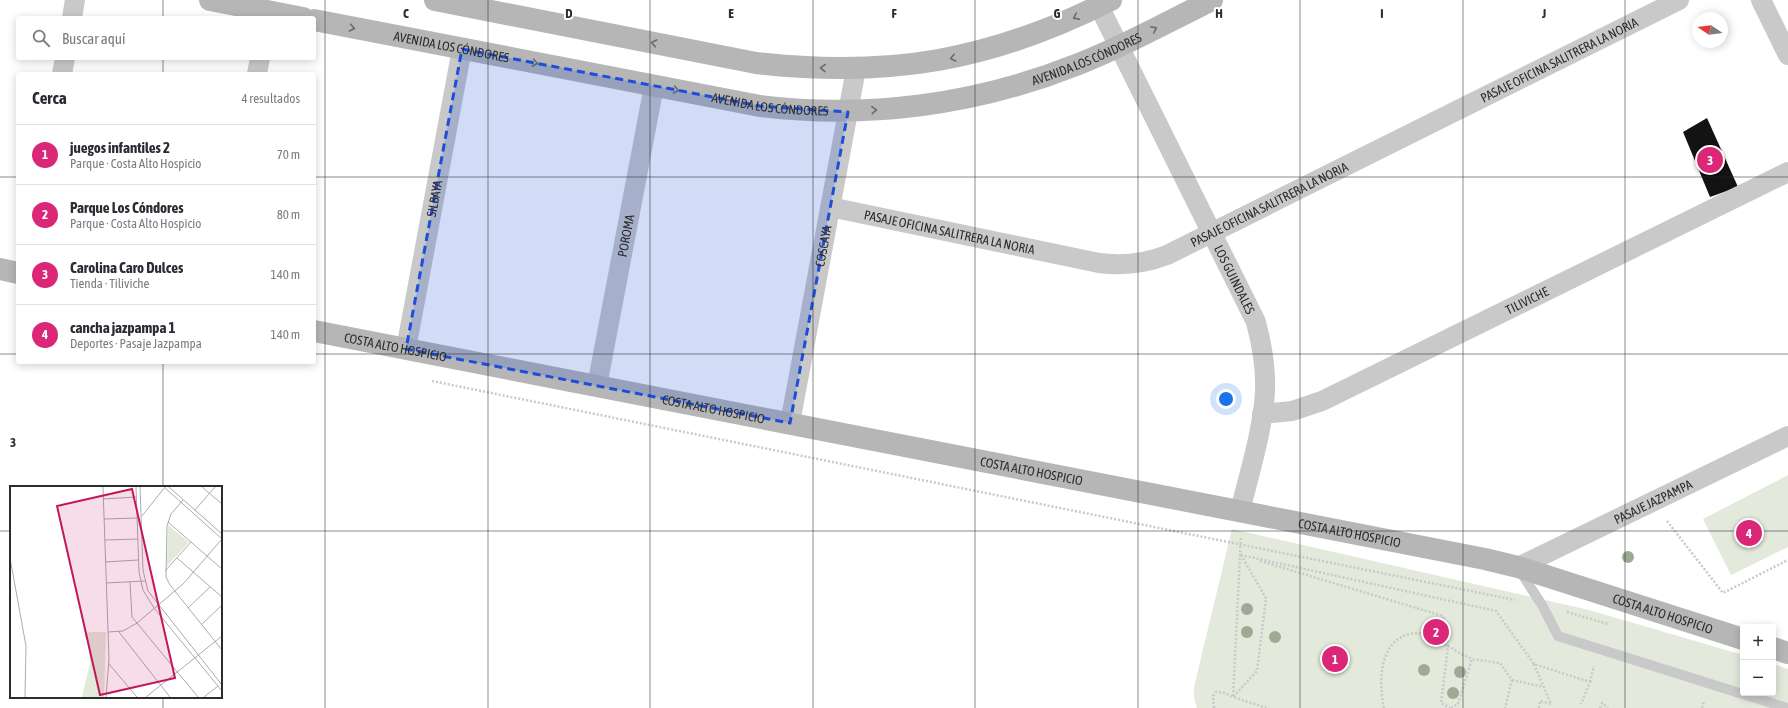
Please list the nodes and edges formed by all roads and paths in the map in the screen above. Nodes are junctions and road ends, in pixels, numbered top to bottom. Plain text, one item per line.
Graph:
1 (75, 0) edge
2 (210, 0) edge
3 (435, 0) edge
4 (1212, 0) edge
5 (1678, 0) edge
6 (1761, 0) edge
7 (1102, 2) edge
8 (268, 10) edge
9 (72, 16) edge
10 (294, 16) edge
11 (316, 20) edge
12 (1119, 46) junction
13 (462, 49) junction
14 (1788, 55) edge
15 (65, 60) edge
16 (260, 60) edge
17 (856, 69) junction
18 (62, 72) edge
19 (257, 72) edge
20 (654, 86) junction
21 (848, 112) junction
22 (1788, 172) edge
23 (830, 207) junction
24 (1212, 233) junction
25 (0, 269) edge
26 (16, 273) edge
27 (316, 331) edge
28 (406, 348) junction
29 (431, 381) dead end
30 (597, 386) junction
31 (1262, 414) junction
32 (790, 423) junction
33 (1788, 436) edge
34 (1652, 502) junction
35 (1240, 511) junction
36 (1241, 543) junction
37 (1241, 555) junction
38 (1788, 560) edge
39 (1518, 567) junction
40 (1542, 605) junction
41 (1608, 624) dead end
42 (1740, 637) edge
43 (1448, 647) junction
44 (1776, 649) edge
45 (1788, 653) edge
46 (1472, 659) junction
47 (1534, 664) junction
48 (1512, 680) junction
49 (1544, 687) junction
50 (1233, 697) junction
51 (1581, 704) dead end
52 (1214, 708) edge
53 (1267, 708) edge
54 (1384, 708) edge
55 (1450, 708) edge
56 (1505, 708) edge
57 (1539, 708) edge
58 (1600, 708) edge
59 (1608, 708) edge
60 (1787, 708) edge

1 - 9 street
2 - 8 street
17 -> 3 street
12 -> 4 street, AVENIDA LOS CÓNDORES
5 - 24 street, PASAJE OFICINA SALITRERA LA NORIA
6 - 14 street
7 - 12 street, LOS GUINDALES
7 -> 17 street
8 - 10 street
11 -> 13 street, AVENIDA LOS CÓNDORES
21 -> 12 street, AVENIDA LOS CÓNDORES
12 - 24 street, LOS GUINDALES
13 -> 20 street, AVENIDA LOS CÓNDORES
13 - 28 street, SILBAYA
15 - 18 street
16 - 19 street
17 - 21 street, COSCAYA
20 -> 21 street, AVENIDA LOS CÓNDORES
20 - 30 street, POROMA
21 - 23 street, COSCAYA
22 - 31 street, TILIVICHE
23 - 24 street, PASAJE OFICINA SALITRERA LA NORIA
23 - 32 street, COSCAYA
24 - 31 street, LOS GUINDALES
25 - 26 street
27 - 28 street, COSTA ALTO HOSPICIO
28 - 30 street, COSTA ALTO HOSPICIO
29 - 36 path
30 - 32 street, COSTA ALTO HOSPICIO
31 - 35 street, LOS GUINDALES
32 - 35 street, COSTA ALTO HOSPICIO
33 - 34 street, PASAJE JAZPAMPA
34 - 38 path
34 - 39 street, PASAJE JAZPAMPA
35 - 36 path
35 - 39 street, COSTA ALTO HOSPICIO
36 - 37 path
36 - 40 path
37 - 43 path
37 - 47 path
37 - 50 path
37 - 50 path
39 - 40 lane
39 - 42 street, COSTA ALTO HOSPICIO
40 - 41 path
40 - 60 lane
43 - 46 path
43 - 54 path
43 - 55 path
44 - 45 street
46 - 48 path
46 - 55 path
47 - 49 path
47 - 51 path
48 - 49 path
48 - 56 path
49 - 57 path
50 - 52 path
50 - 53 path
58 - 59 path

